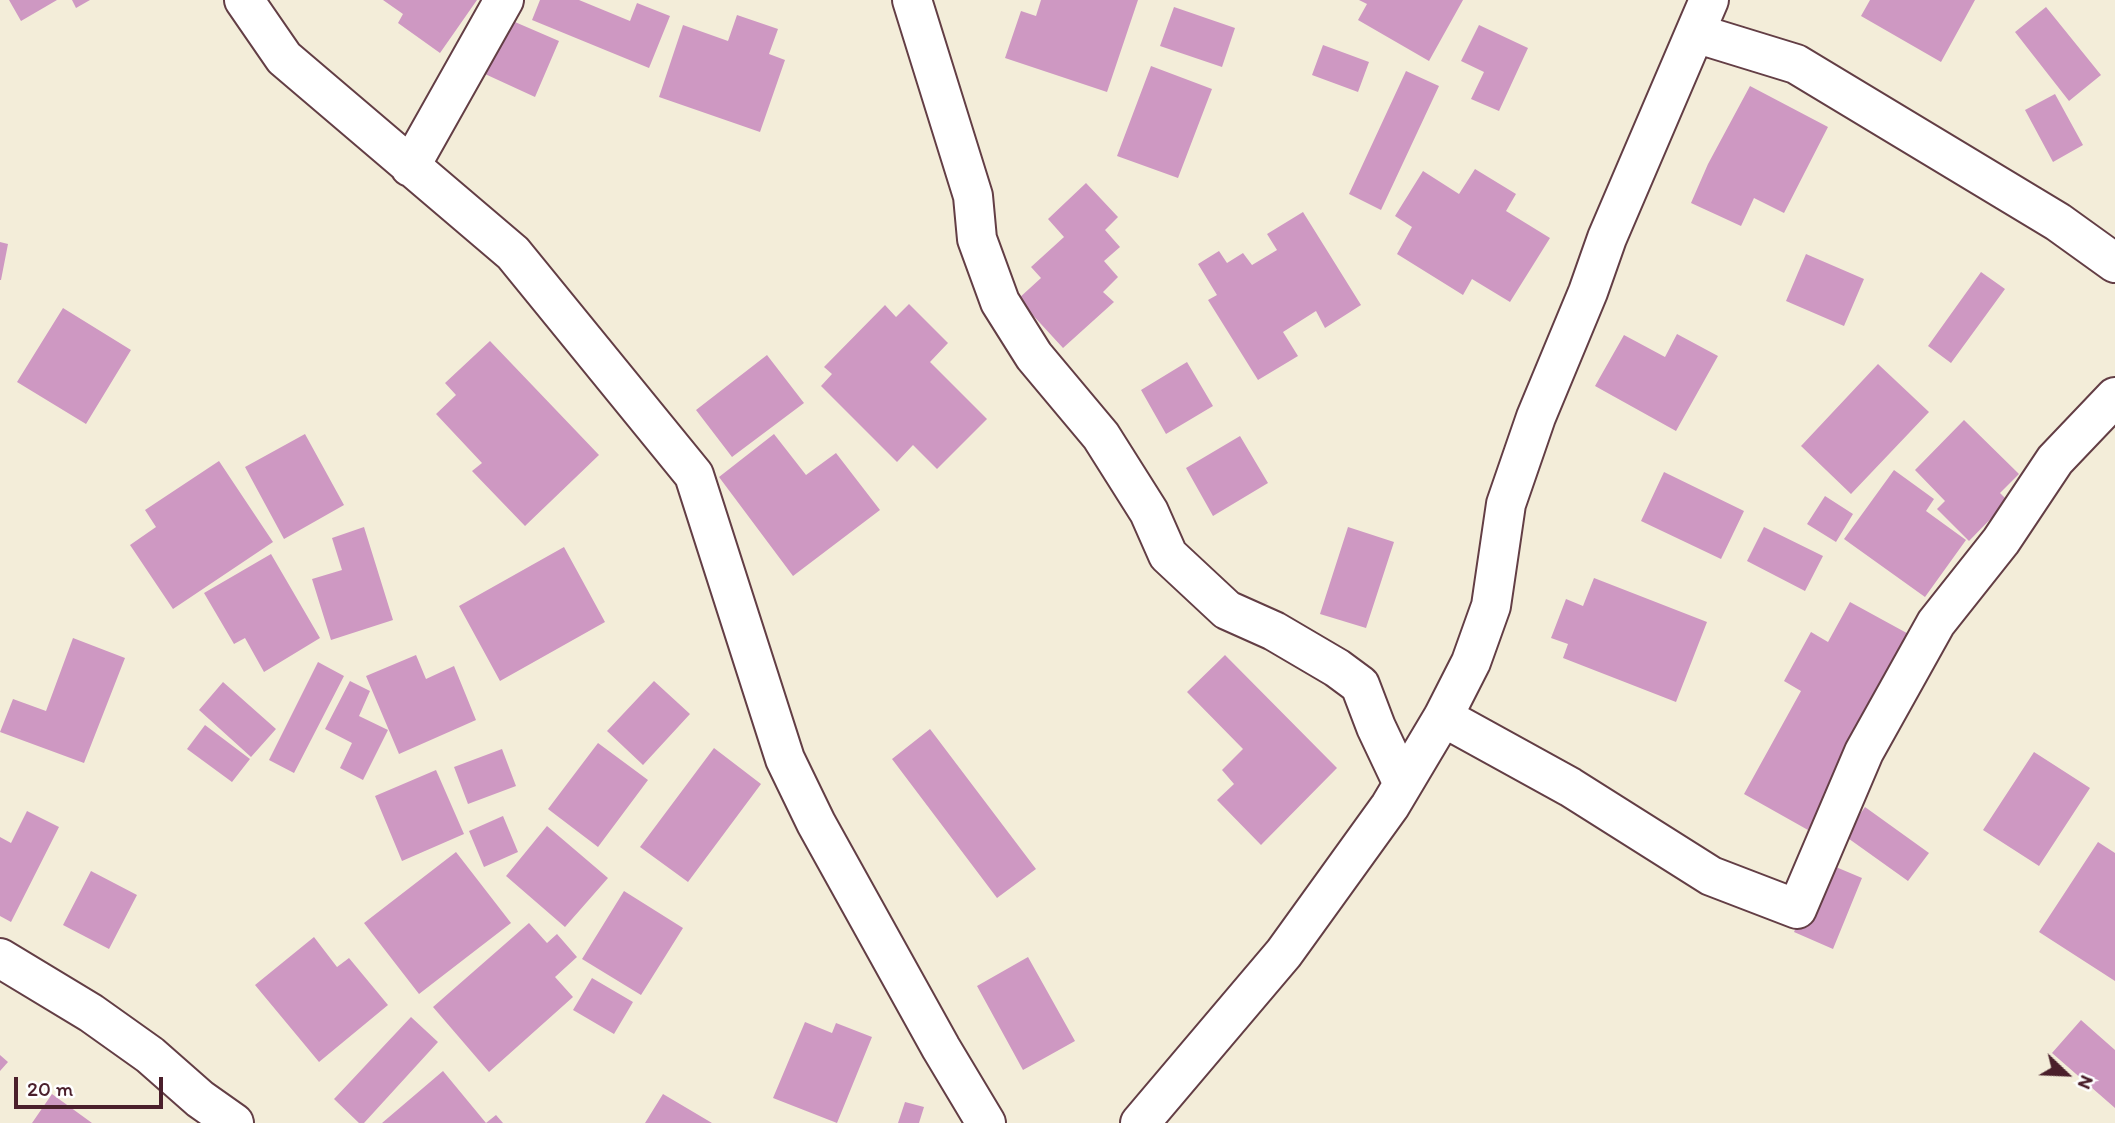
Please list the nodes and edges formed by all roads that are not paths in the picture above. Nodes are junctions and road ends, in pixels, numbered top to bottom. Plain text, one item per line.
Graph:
1 (244, 0) edge
2 (504, 0) edge
3 (912, 0) edge
4 (1702, 17) edge
5 (410, 167) junction
6 (2115, 263) edge
7 (2115, 397) edge
8 (1443, 717) junction
9 (1403, 784) junction
10 (0, 958) edge
11 (234, 1123) edge
12 (986, 1123) edge
13 (1140, 1123) edge

1 - 5 street
2 - 5 street
3 - 9 street
4 - 6 street
4 - 8 street
5 - 12 street
7 - 8 street
8 - 9 street
9 - 13 street
10 - 11 street

